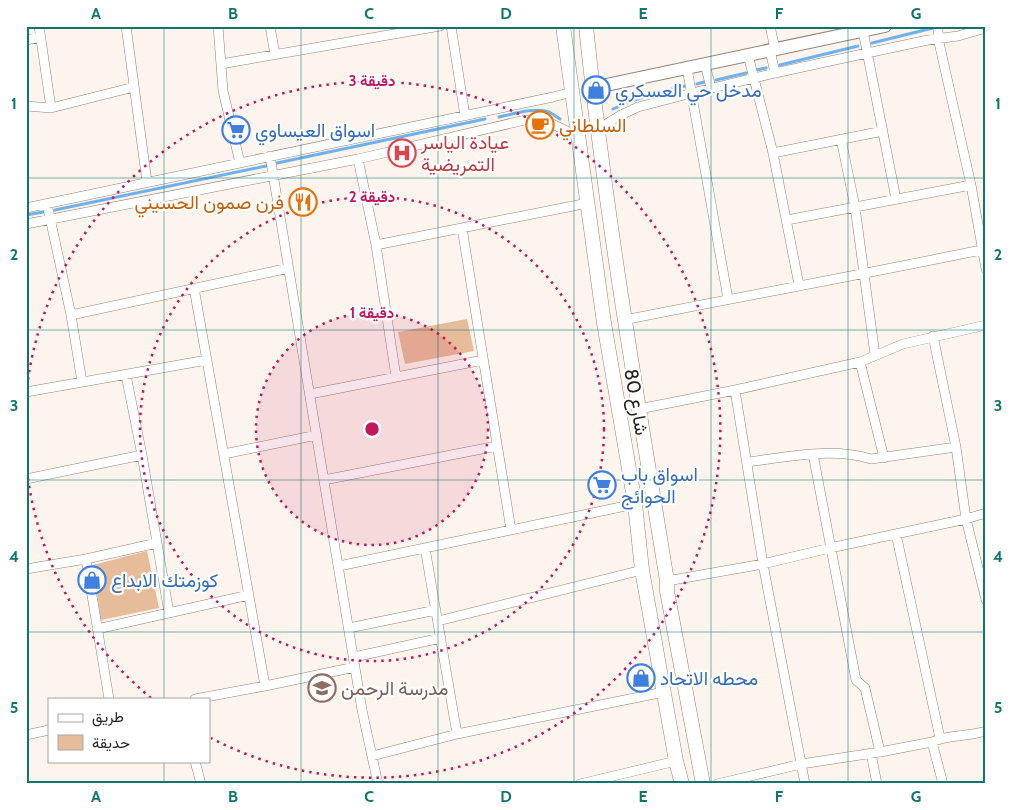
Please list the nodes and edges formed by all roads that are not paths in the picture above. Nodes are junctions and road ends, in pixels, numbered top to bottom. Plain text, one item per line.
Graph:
1 (39, 26) edge
2 (126, 26) edge
3 (218, 26) edge
4 (270, 26) edge
5 (440, 26) edge
6 (451, 26) edge
7 (563, 26) edge
8 (586, 26) edge
9 (770, 26) edge
10 (885, 26) edge
11 (938, 26) edge
12 (986, 28) edge
13 (863, 31) junction
14 (41, 37) junction
15 (938, 38) junction
16 (26, 40) edge
17 (772, 49) junction
18 (868, 52) junction
19 (275, 55) junction
20 (748, 55) junction
21 (221, 64) junction
22 (705, 64) junction
23 (687, 68) junction
24 (774, 73) junction
25 (753, 78) junction
26 (134, 87) junction
27 (592, 88) junction
28 (711, 88) junction
29 (572, 92) junction
30 (692, 93) junction
31 (26, 106) edge
32 (51, 108) junction
33 (491, 110) junction
34 (465, 116) junction
35 (495, 127) junction
36 (598, 129) junction
37 (883, 131) junction
38 (579, 137) junction
39 (841, 139) junction
40 (773, 153) junction
41 (270, 156) junction
42 (358, 159) junction
43 (240, 163) junction
44 (273, 175) junction
45 (147, 182) junction
46 (971, 186) junction
47 (896, 200) junction
48 (588, 203) junction
49 (47, 204) junction
50 (855, 207) junction
51 (26, 208) edge
52 (50, 219) junction
53 (786, 220) junction
54 (26, 224) edge
55 (462, 228) junction
56 (376, 245) junction
57 (984, 249) edge
58 (289, 268) junction
59 (986, 269) edge
60 (864, 274) junction
61 (799, 285) junction
62 (194, 288) junction
63 (728, 299) junction
64 (71, 315) junction
65 (624, 320) junction
66 (986, 325) edge
67 (933, 336) junction
68 (876, 355) junction
69 (207, 360) junction
70 (483, 360) junction
71 (860, 362) junction
72 (126, 375) junction
73 (396, 376) junction
74 (82, 382) junction
75 (735, 390) junction
76 (26, 392) edge
77 (310, 394) junction
78 (639, 409) junction
79 (317, 435) junction
80 (497, 446) junction
81 (956, 447) junction
82 (224, 454) junction
83 (812, 454) junction
84 (142, 456) junction
85 (884, 458) junction
86 (747, 462) junction
87 (26, 479) edge
88 (324, 480) junction
89 (635, 504) junction
90 (986, 513) edge
91 (966, 519) junction
92 (511, 530) junction
93 (896, 534) junction
94 (157, 543) junction
95 (425, 548) junction
96 (830, 548) junction
97 (86, 559) junction
98 (763, 564) junction
99 (338, 566) junction
100 (26, 569) edge
101 (642, 570) junction
102 (667, 580) junction
103 (249, 596) junction
104 (986, 600) edge
105 (436, 610) junction
106 (169, 613) junction
107 (438, 621) junction
108 (349, 628) junction
109 (97, 629) junction
110 (441, 638) junction
111 (354, 662) junction
112 (265, 686) junction
113 (664, 692) junction
114 (109, 698) edge
115 (200, 698) edge
116 (48, 730) edge
117 (986, 731) edge
118 (457, 734) junction
119 (26, 735) edge
120 (936, 740) junction
121 (875, 753) junction
122 (372, 756) junction
123 (676, 761) junction
124 (195, 762) edge
125 (801, 764) junction
126 (201, 784) edge
127 (378, 784) edge
128 (580, 784) edge
129 (682, 784) edge
130 (703, 784) edge
131 (717, 784) edge
132 (805, 784) edge
133 (877, 784) edge
134 (943, 784) edge

1 - 14 street
2 - 26 street
3 - 21 street
4 - 19 street
5 - 19 street
6 - 34 street
7 - 29 main road, شارع 80
8 - 27 main road, شارع 80
9 - 17 street
10 - 13 street
11 - 15 street
12 - 15 street
13 - 17 street
13 - 18 street
14 - 16 street
14 - 32 street
15 - 18 street
15 - 46 street
17 - 20 street
17 - 24 street
18 - 24 street
18 - 37 street
19 - 21 street
20 - 22 street
20 - 25 street
21 - 43 street
22 - 23 street
22 - 28 street
23 - 27 street
23 - 30 street
24 - 25 street
25 - 28 street
25 - 40 street
26 - 32 street
26 - 45 street
27 - 36 main road, شارع 80
28 - 30 street
29 - 33 street
29 - 38 main road, شارع 80
30 - 36 street
30 - 63 street
31 - 32 street
33 - 34 street
33 - 35 street
34 - 41 street
35 - 38 street
35 - 42 street
36 - 65 main road, شارع 80
37 - 39 street
37 - 47 street
38 - 48 main road, شارع 80
39 - 40 street
39 - 50 street
40 - 53 street
41 - 43 street
41 - 44 street
42 - 44 street
42 - 56 street
43 - 45 street
44 - 52 street
44 - 58 street
45 - 49 street
46 - 47 street
46 - 57 street
47 - 50 street
48 - 55 street
48 - 89 main road, شارع 80
49 - 51 street
49 - 52 street
50 - 53 street
50 - 60 street
52 - 54 street
52 - 64 street
53 - 61 street
55 - 56 street
55 - 70 street
56 - 73 street
57 - 59 street
57 - 60 street
58 - 62 street
58 - 77 street
60 - 61 street
60 - 68 street
61 - 63 street
62 - 64 street
62 - 69 street
63 - 65 street
64 - 74 street
65 - 78 main road, شارع 80
66 - 67 street
67 - 68 street
67 - 81 street
68 - 71 street
69 - 72 street
69 - 82 street
70 - 73 street
70 - 80 street
71 - 75 street
71 - 85 street
72 - 74 street
72 - 84 street
73 - 77 street
74 - 76 street
75 - 78 street
75 - 86 street
77 - 79 street
78 - 102 main road, شارع 80
79 - 82 street
79 - 88 street
80 - 88 street
80 - 92 street
81 - 85 street
81 - 91 street
82 - 103 street
83 - 85 street
83 - 86 street
83 - 96 street
84 - 87 street
84 - 94 street
86 - 98 street
88 - 99 street
89 - 92 street
89 - 101 main road, شارع 80
90 - 91 street
91 - 93 street
91 - 104 street
92 - 95 street
93 - 96 street
93 - 120 street
94 - 97 street
94 - 106 street
95 - 99 street
95 - 105 street
96 - 98 street
96 - 121 street
97 - 100 street
97 - 109 street
98 - 102 street
98 - 125 street
99 - 108 street
101 - 107 street
101 - 113 main road, شارع 80
102 - 130 main road, شارع 80
103 - 106 street
103 - 112 street
105 - 107 street
105 - 108 street
106 - 109 street
107 - 110 street
108 - 111 street
109 - 114 street
110 - 111 street
110 - 118 street
111 - 112 street
111 - 122 street
112 - 115 street
113 - 118 street
113 - 123 main road, شارع 80
116 - 119 street
117 - 120 street
118 - 122 street
120 - 121 street
120 - 134 street
121 - 125 street
121 - 133 street
122 - 127 street
123 - 128 street
123 - 129 main road, شارع 80
124 - 126 street
125 - 131 street
125 - 132 street

